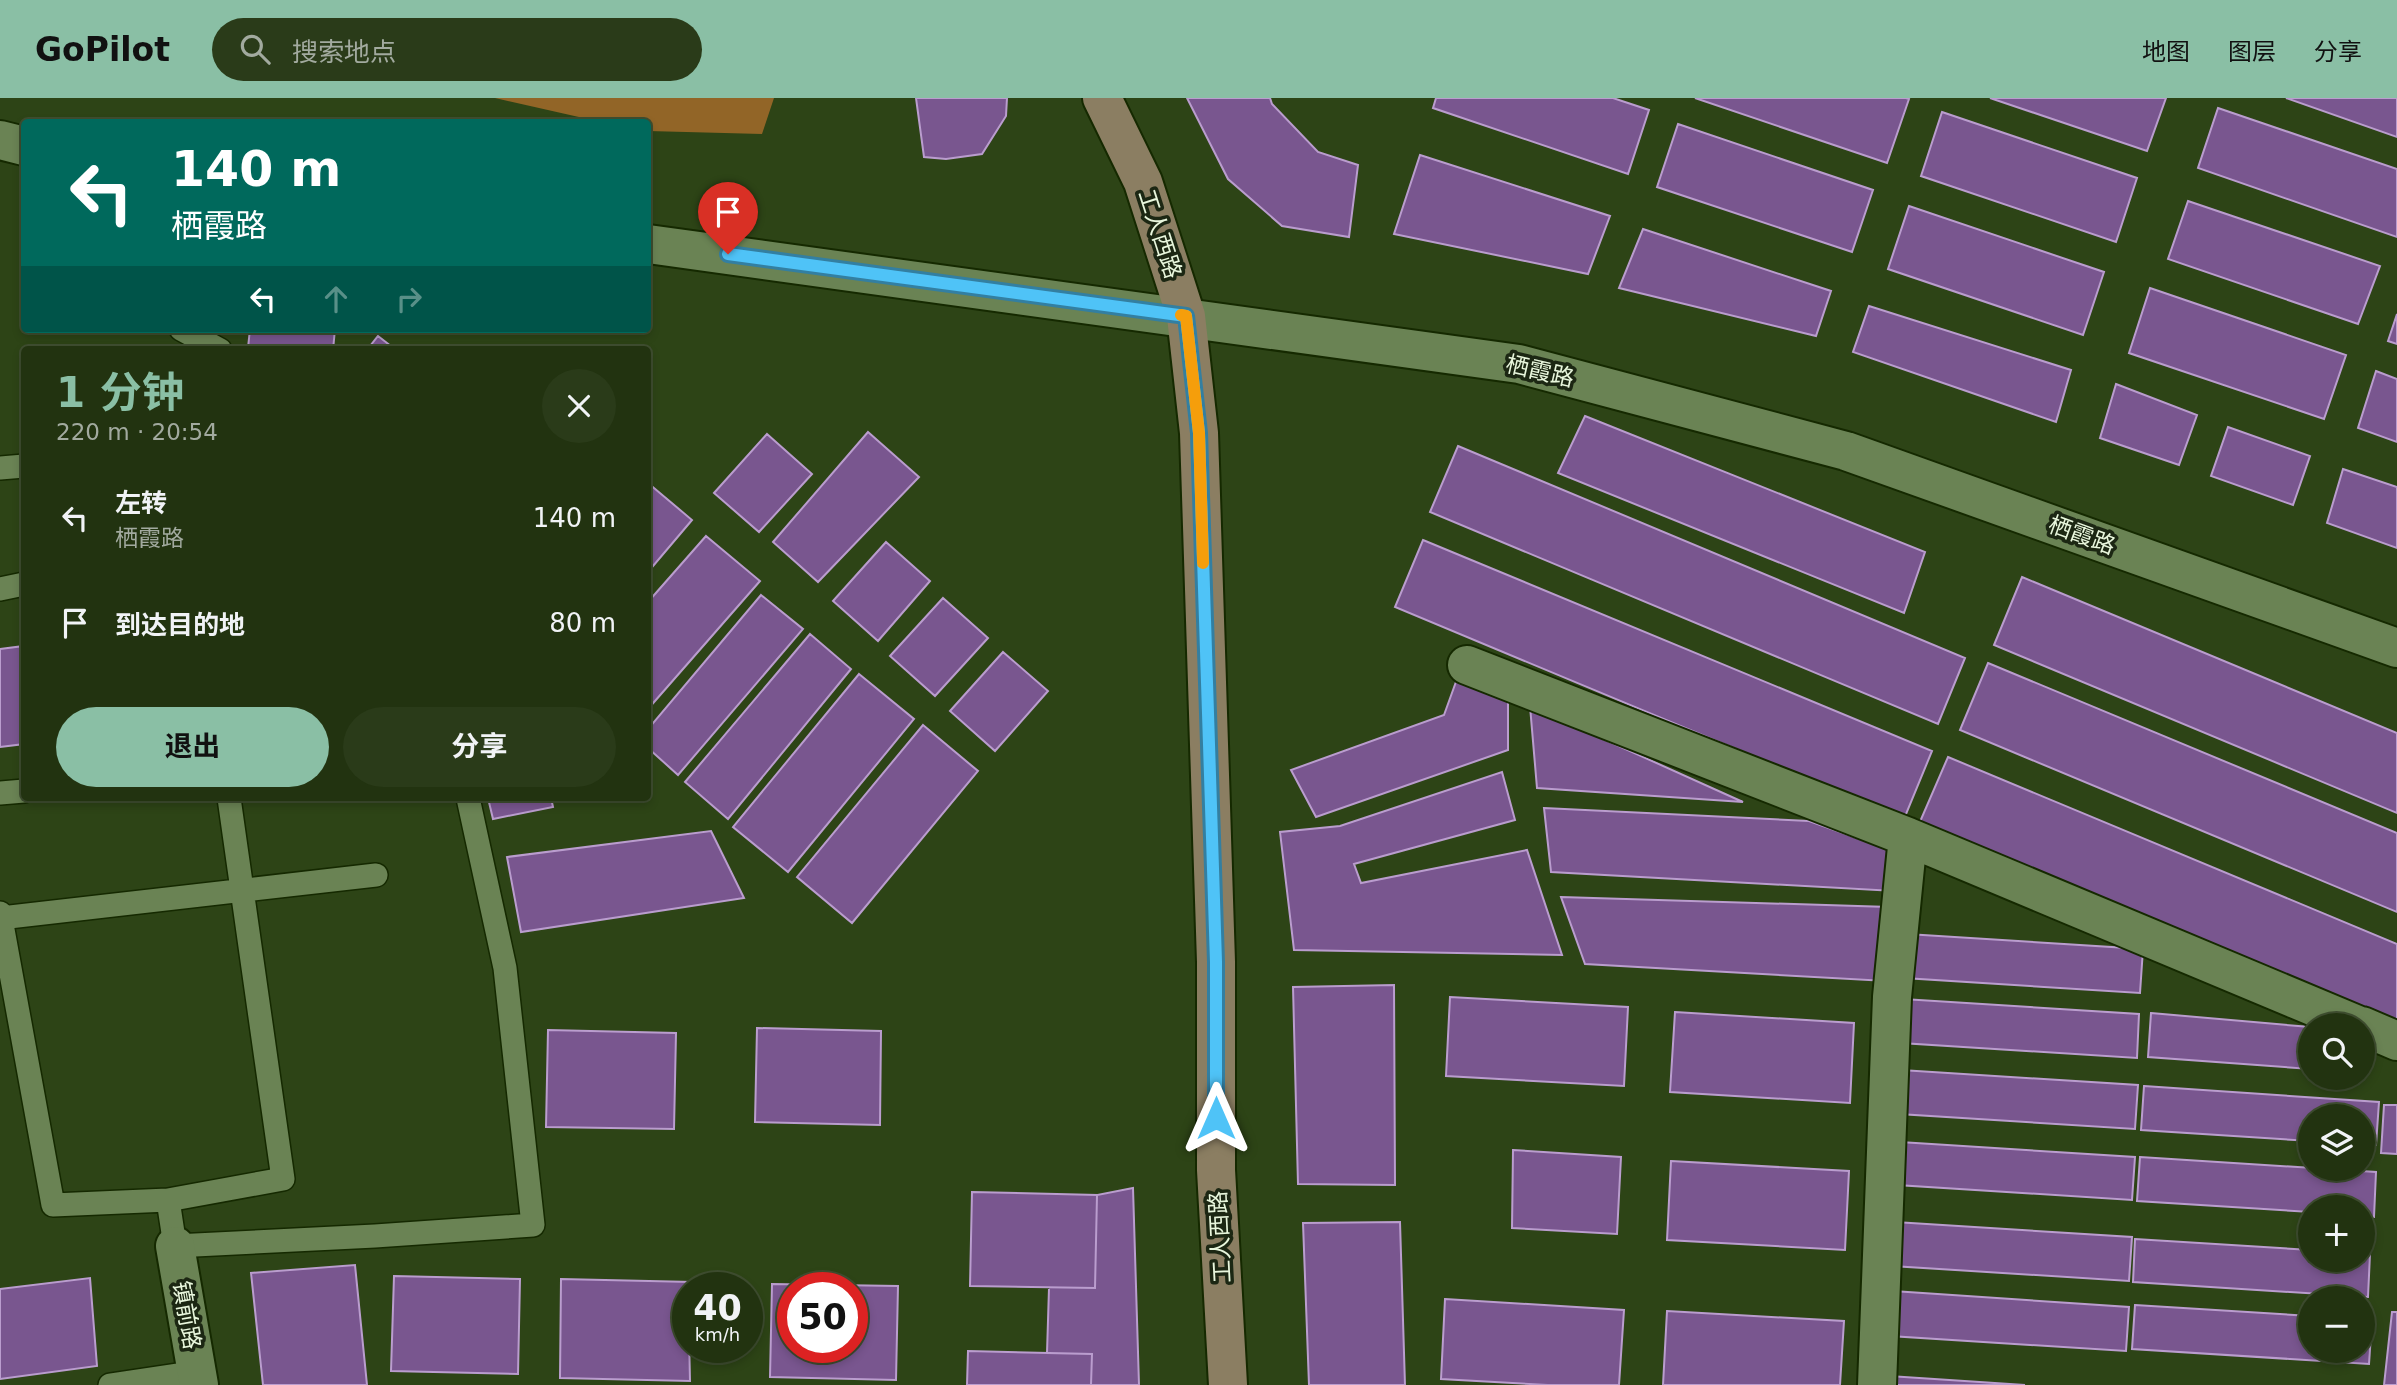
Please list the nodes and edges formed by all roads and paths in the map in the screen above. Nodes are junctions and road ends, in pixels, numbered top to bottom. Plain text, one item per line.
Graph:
1 (1102, 98) edge
2 (0, 140) edge
3 (21, 145) edge
4 (651, 244) edge
5 (1186, 316) junction
6 (188, 333) edge
7 (213, 346) edge
8 (21, 466) edge
9 (0, 468) edge
10 (21, 585) edge
11 (0, 589) edge
12 (2397, 648) edge
13 (1467, 665) dead end
14 (21, 791) edge
15 (0, 793) edge
16 (229, 801) edge
17 (468, 801) edge
18 (1908, 837) junction
19 (376, 875) dead end
20 (242, 890) junction
21 (0, 916) edge
22 (2330, 1013) edge
23 (2375, 1032) edge
24 (2397, 1041) edge
25 (168, 1200) junction
26 (174, 1246) junction
27 (198, 1378) edge
28 (110, 1385) edge
29 (1228, 1385) edge
30 (1877, 1385) edge

1 - 5 main road, 工人西路
2 - 3 street
4 - 5 street, 栖霞路
5 - 12 street, 栖霞路
5 - 29 main road, 工人西路
6 - 7 lane
8 - 9 lane
10 - 11 lane
13 - 18 street
14 - 15 lane
16 - 20 lane
17 - 26 lane
18 - 22 street
18 - 30 street
19 - 20 lane
20 - 21 lane
20 - 25 lane
21 - 25 lane
23 - 24 street
25 - 26 lane
26 - 27 street, 镇前路
27 - 28 lane

